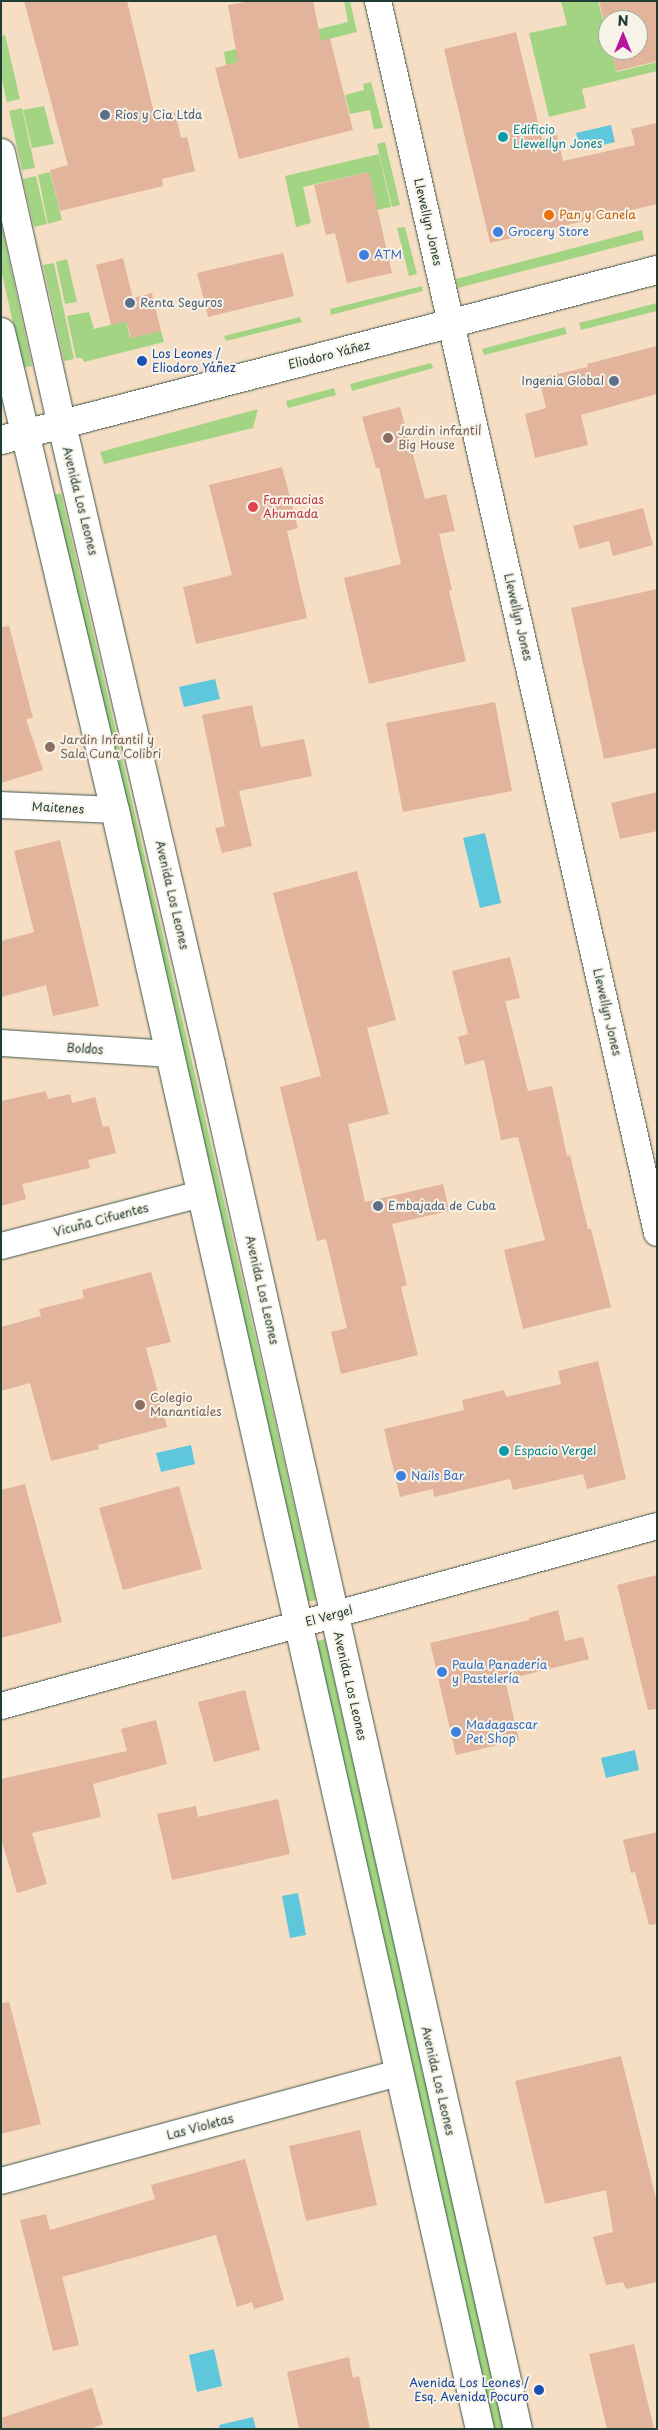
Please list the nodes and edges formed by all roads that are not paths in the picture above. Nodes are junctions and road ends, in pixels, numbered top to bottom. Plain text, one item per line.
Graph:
1 (378, 1) edge
2 (1, 153) edge
3 (657, 270) edge
4 (452, 323) junction
5 (1, 332) edge
6 (62, 425) junction
7 (13, 438) edge
8 (1, 805) edge
9 (115, 810) junction
10 (1, 1044) edge
11 (169, 1054) junction
12 (200, 1194) junction
13 (657, 1233) edge
14 (1, 1246) edge
15 (657, 1526) edge
16 (334, 1615) junction
17 (298, 1624) junction
18 (1, 1706) edge
19 (399, 2073) junction
20 (1, 2180) edge
21 (480, 2429) edge
22 (518, 2429) edge

1 - 4 street, Llewellyn Jones
2 - 6 main road, Avenida Los Leones
3 - 4 main road, Eliodoro Yáñez
4 - 6 main road, Eliodoro Yáñez
4 - 13 street, Llewellyn Jones
5 - 7 main road
6 - 7 main road, Eliodoro Yáñez
6 - 16 main road, Avenida Los Leones
7 - 9 main road
8 - 9 street, Maitenes
9 - 11 main road
10 - 11 street, Boldos
11 - 12 main road
12 - 14 street, Vicuña Cifuentes
12 - 17 main road
15 - 16 street, El Vergel
16 - 17 street, El Vergel
16 - 22 main road, Avenida Los Leones
17 - 18 street, El Vergel
17 - 19 main road
19 - 20 street, Las Violetas
19 - 21 main road

